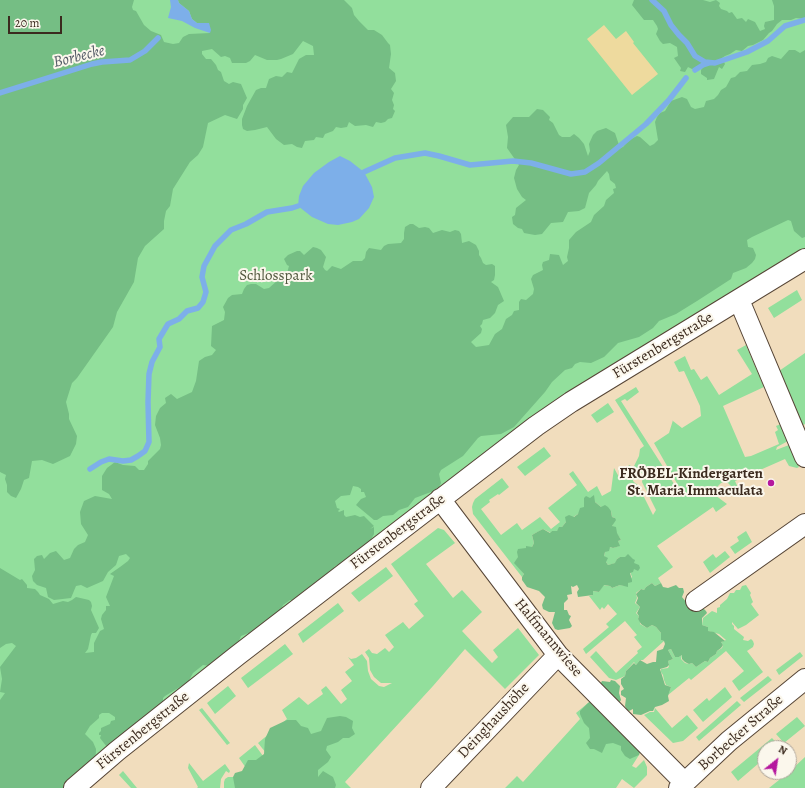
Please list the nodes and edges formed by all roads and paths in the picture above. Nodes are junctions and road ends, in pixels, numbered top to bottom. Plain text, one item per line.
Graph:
1 (805, 259) edge
2 (739, 300) junction
3 (805, 457) edge
4 (440, 499) junction
5 (805, 524) edge
6 (696, 602) dead end
7 (558, 654) junction
8 (805, 679) edge
9 (682, 785) edge
10 (74, 788) edge
11 (431, 788) edge

1 - 2 street, Fürstenbergstraße
2 - 3 street
2 - 4 street, Fürstenbergstraße
4 - 7 street, Halfmannwiese
4 - 10 street, Fürstenbergstraße
5 - 6 street
7 - 9 street, Halfmannwiese
7 - 11 street, Deinghaushöhe
8 - 9 street, Borbecker Straße

